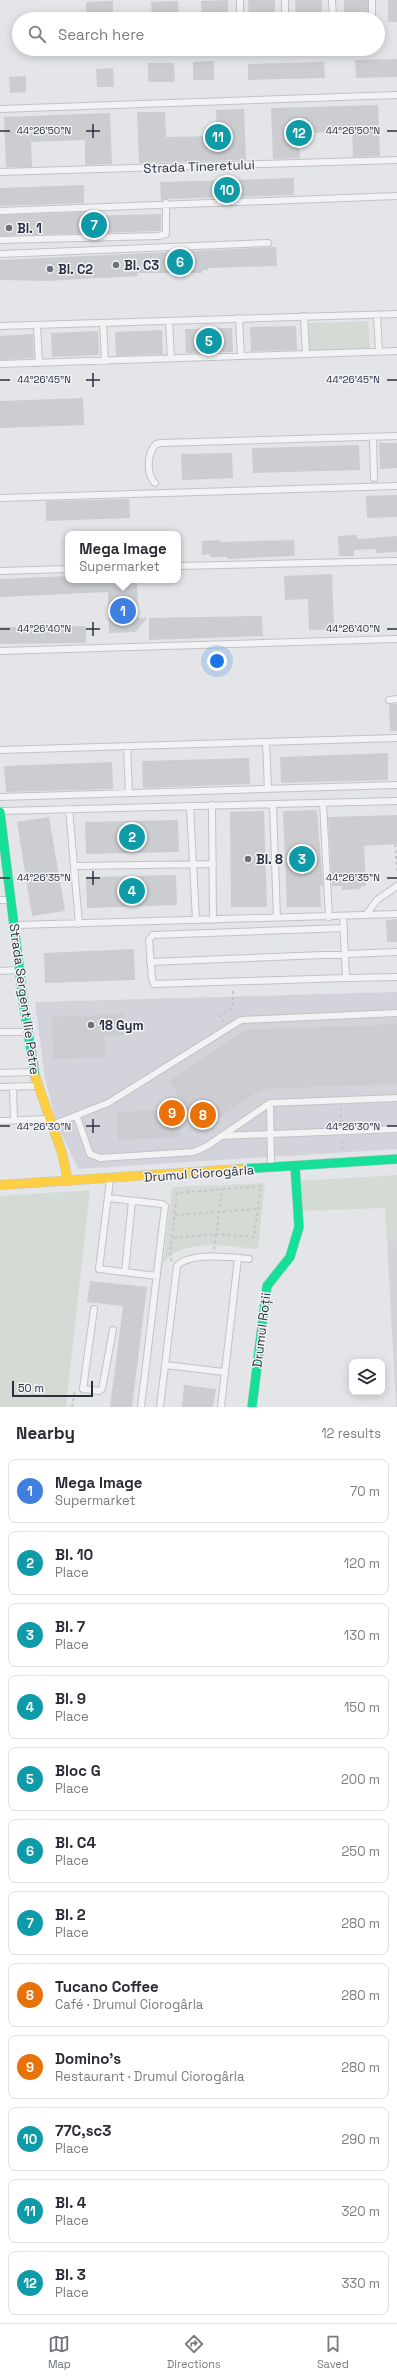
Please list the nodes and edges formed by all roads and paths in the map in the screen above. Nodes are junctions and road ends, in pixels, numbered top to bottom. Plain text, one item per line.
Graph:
1 (240, 0) edge
2 (285, 0) edge
3 (332, 0) edge
4 (372, 0) edge
5 (240, 12) edge
6 (285, 12) edge
7 (333, 12) edge
8 (372, 12) edge
9 (397, 95) edge
10 (0, 109) edge
11 (397, 160) edge
12 (0, 172) edge
13 (397, 196) edge
14 (166, 203) junction
15 (0, 211) edge
16 (0, 240) edge
17 (268, 243) dead end
18 (0, 254) edge
19 (397, 314) edge
20 (377, 315) junction
21 (304, 316) junction
22 (239, 318) junction
23 (169, 321) junction
24 (103, 323) junction
25 (37, 324) junction
26 (0, 326) edge
27 (379, 351) junction
28 (397, 351) edge
29 (306, 354) junction
30 (241, 356) junction
31 (171, 358) junction
32 (105, 361) junction
33 (39, 363) junction
34 (0, 364) edge
35 (397, 436) edge
36 (373, 437) junction
37 (374, 478) dead end
38 (155, 483) dead end
39 (397, 486) edge
40 (0, 498) edge
41 (397, 561) edge
42 (181, 566) edge
43 (65, 569) edge
44 (0, 571) edge
45 (397, 639) edge
46 (0, 651) edge
47 (397, 699) edge
48 (388, 700) dead end
49 (397, 738) edge
50 (266, 742) junction
51 (127, 746) junction
52 (0, 750) edge
53 (397, 785) edge
54 (268, 789) junction
55 (129, 793) junction
56 (0, 797) edge
57 (397, 801) edge
58 (323, 802) junction
59 (273, 804) junction
60 (212, 805) junction
61 (190, 806) junction
62 (69, 809) junction
63 (0, 812) edge
64 (395, 844) dead end
65 (3, 853) edge
66 (194, 864) junction
67 (213, 864) junction
68 (74, 866) junction
69 (397, 871) edge
70 (397, 886) edge
71 (0, 900) edge
72 (12, 900) junction
73 (397, 914) edge
74 (366, 915) junction
75 (343, 916) junction
76 (329, 917) junction
77 (277, 918) junction
78 (196, 920) junction
79 (212, 920) junction
80 (79, 924) junction
81 (15, 925) junction
82 (344, 928) junction
83 (397, 952) edge
84 (345, 953) junction
85 (150, 962) junction
86 (21, 970) junction
87 (0, 971) edge
88 (397, 977) edge
89 (346, 978) junction
90 (233, 982) junction
91 (397, 1013) edge
92 (228, 1027) junction
93 (28, 1031) junction
94 (0, 1032) edge
95 (34, 1072) junction
96 (0, 1073) edge
97 (38, 1086) junction
98 (0, 1087) edge
99 (13, 1087) junction
100 (397, 1098) edge
101 (270, 1103) junction
102 (76, 1116) junction
103 (14, 1120) junction
104 (0, 1121) edge
105 (49, 1122) junction
106 (397, 1129) edge
107 (271, 1134) junction
108 (221, 1136) junction
109 (397, 1159) edge
110 (296, 1166) junction
111 (271, 1167) junction
112 (110, 1179) junction
113 (68, 1181) junction
114 (0, 1185) edge
115 (222, 1189) junction
116 (108, 1198) junction
117 (132, 1201) junction
118 (258, 1209) junction
119 (219, 1212) junction
120 (175, 1215) junction
121 (216, 1234) junction
122 (172, 1238) junction
123 (213, 1257) junction
124 (238, 1258) junction
125 (249, 1259) dead end
126 (175, 1271) junction
127 (125, 1272) junction
128 (157, 1276) junction
129 (94, 1309) dead end
130 (113, 1330) dead end
131 (165, 1365) junction
132 (224, 1372) junction
133 (83, 1389) junction
134 (72, 1407) edge
135 (141, 1407) edge
136 (160, 1407) edge
137 (220, 1407) edge
138 (252, 1407) edge

1 - 5 lane
2 - 6 lane
3 - 7 lane
4 - 8 lane
9 - 10 lane
11 - 12 lane, Strada Tineretului
13 - 14 lane
14 - 15 lane
14 - 16 lane
17 - 18 lane
19 - 20 lane
20 - 21 lane
20 - 27 lane
21 - 22 lane
21 - 29 lane
22 - 23 lane
22 - 30 lane
23 - 24 lane
23 - 31 lane
24 - 25 lane
24 - 32 lane
25 - 26 lane
25 - 33 lane
27 - 28 lane
27 - 29 lane
29 - 30 lane
30 - 31 lane
31 - 32 lane
32 - 33 lane
33 - 34 lane
35 - 36 lane
36 - 37 lane
36 - 38 lane
39 - 40 lane
41 - 42 lane
43 - 44 lane
45 - 46 lane
47 - 48 lane
49 - 50 lane
50 - 51 lane
50 - 54 lane
51 - 52 lane
51 - 55 lane
53 - 54 lane
54 - 55 lane
55 - 56 lane
57 - 58 lane
58 - 59 lane
58 - 76 lane
59 - 60 lane
59 - 77 lane
60 - 61 lane
60 - 67 lane
61 - 62 lane
61 - 66 lane
62 - 63 lane
62 - 68 lane
63 - 65 street, Strada Sergent Ilie Petre
64 - 69 path
65 - 72 street, Strada Sergent Ilie Petre
66 - 67 lane
66 - 68 lane
66 - 78 lane
67 - 79 lane
68 - 80 lane
70 - 74 lane
71 - 72 lane
72 - 81 street, Strada Sergent Ilie Petre
73 - 74 lane
74 - 75 lane
75 - 76 lane
75 - 82 lane
76 - 77 lane
77 - 79 lane
78 - 79 lane
78 - 80 lane
80 - 81 lane
81 - 86 street, Strada Sergent Ilie Petre
82 - 84 lane
82 - 85 lane
83 - 84 lane
84 - 85 lane
84 - 89 lane
85 - 90 lane
86 - 87 lane
86 - 93 street, Strada Sergent Ilie Petre
88 - 89 lane
89 - 90 lane
90 - 92 path
91 - 92 lane
92 - 102 lane
93 - 94 lane
93 - 95 street, Strada Sergent Ilie Petre
95 - 96 lane
95 - 97 street, Strada Sergent Ilie Petre
97 - 99 lane
97 - 105 street, Strada Sergent Ilie Petre
98 - 99 lane
99 - 103 lane
100 - 101 lane
101 - 107 lane
101 - 108 lane
102 - 105 lane
102 - 108 lane
103 - 104 lane
103 - 105 lane
105 - 113 street, Strada Sergent Ilie Petre
106 - 107 lane
107 - 108 lane
107 - 111 lane
109 - 110 street, Drumul Ciorogârla
110 - 111 street, Drumul Ciorogârla
110 - 138 street, Drumul Roții
111 - 112 street, Drumul Ciorogârla
112 - 113 street, Drumul Ciorogârla
112 - 116 lane
113 - 114 street, Drumul Ciorogârla
115 - 118 path
115 - 119 path
115 - 120 path
116 - 117 lane
116 - 127 lane
117 - 127 lane
117 - 128 lane
118 - 119 path
118 - 121 path
119 - 120 path
119 - 121 path
120 - 122 path
121 - 122 path
121 - 123 path
122 - 126 path
123 - 124 lane
123 - 126 lane
124 - 125 lane
124 - 132 lane
126 - 131 lane
127 - 128 lane
128 - 135 lane
129 - 133 lane
130 - 133 lane
131 - 132 lane
131 - 136 lane
132 - 137 lane
133 - 134 path

